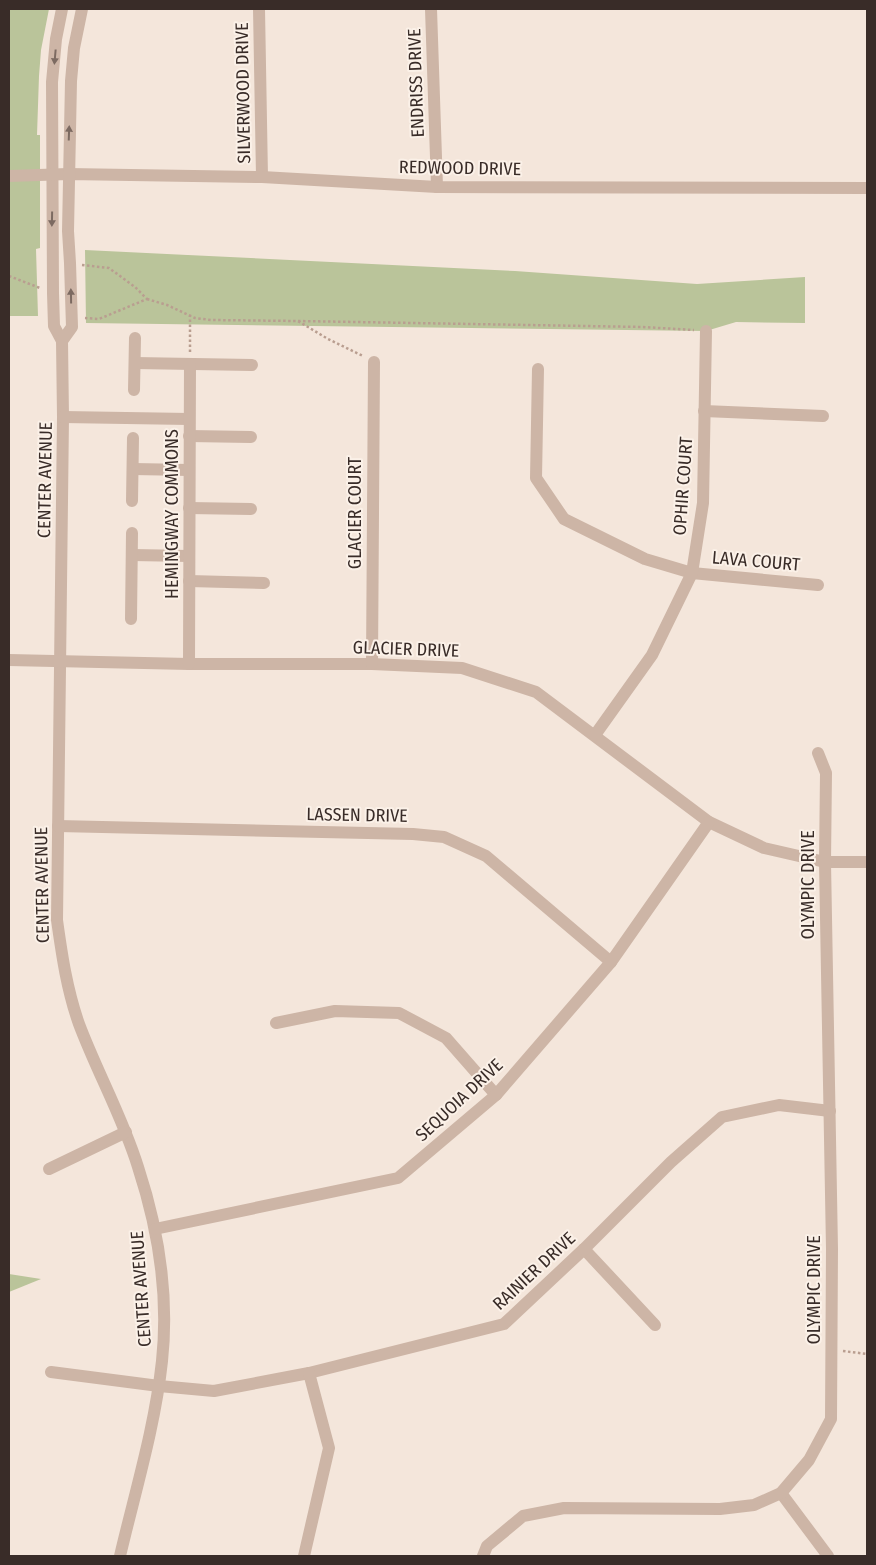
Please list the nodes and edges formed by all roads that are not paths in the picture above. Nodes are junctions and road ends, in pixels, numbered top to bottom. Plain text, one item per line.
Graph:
1 (62, 9) edge
2 (82, 9) edge
3 (259, 9) edge
4 (431, 9) edge
5 (68, 174) junction
6 (53, 175) junction
7 (9, 176) edge
8 (262, 177) junction
9 (437, 186) junction
10 (867, 188) edge
11 (706, 331) road end
12 (135, 338) dead end
13 (62, 342) junction
14 (374, 362) road end
15 (135, 363) junction
16 (190, 364) junction
17 (252, 365) dead end
18 (538, 369) dead end
19 (134, 390) dead end
20 (704, 411) junction
21 (823, 416) dead end
22 (63, 417) junction
23 (189, 419) junction
24 (189, 436) junction
25 (251, 436) dead end
26 (133, 438) dead end
27 (133, 469) junction
28 (189, 470) junction
29 (132, 501) dead end
30 (189, 508) junction
31 (251, 509) dead end
32 (132, 533) dead end
33 (132, 555) junction
34 (189, 556) junction
35 (692, 573) junction
36 (189, 581) junction
37 (264, 582) dead end
38 (818, 585) dead end
39 (131, 619) dead end
40 (9, 660) edge
41 (61, 660) junction
42 (189, 664) junction
43 (372, 664) junction
44 (595, 735) junction
45 (818, 753) dead end
46 (708, 822) junction
47 (58, 826) junction
48 (825, 862) junction
49 (867, 862) edge
50 (611, 962) junction
51 (276, 1023) dead end
52 (496, 1095) junction
53 (830, 1111) junction
54 (126, 1132) junction
55 (49, 1169) dead end
56 (156, 1229) junction
57 (584, 1249) junction
58 (655, 1325) dead end
59 (51, 1372) dead end
60 (309, 1373) junction
61 (159, 1386) junction
62 (781, 1493) junction
63 (120, 1556) edge
64 (304, 1556) edge
65 (484, 1556) edge
66 (828, 1556) edge

1 -> 6 street, CENTER AVENUE
5 -> 2 street, CENTER AVENUE
3 - 8 street, SILVERWOOD DRIVE
4 - 9 street, ENDRISS DRIVE
5 - 6 street, REDWOOD DRIVE
5 - 8 street, REDWOOD DRIVE
13 -> 5 street, CENTER AVENUE
6 - 7 street, REDWOOD DRIVE
6 -> 13 street, CENTER AVENUE
8 - 9 street, REDWOOD DRIVE
9 - 10 street, REDWOOD DRIVE
11 - 20 street, OPHIR COURT
12 - 15 street
13 - 22 street, CENTER AVENUE
14 - 43 street, GLACIER COURT
15 - 16 street
15 - 19 street
16 - 17 street
16 - 23 street, HEMINGWAY COMMONS
18 - 35 street, LAVA COURT
20 - 21 street
20 - 35 street, OPHIR COURT
22 - 23 street
22 - 41 street, CENTER AVENUE
23 - 24 street, HEMINGWAY COMMONS
24 - 25 street
24 - 28 street, HEMINGWAY COMMONS
26 - 27 street
27 - 28 street
27 - 29 street
28 - 30 street, HEMINGWAY COMMONS
30 - 31 street
30 - 34 street, HEMINGWAY COMMONS
32 - 33 street
33 - 34 street
33 - 39 street
34 - 36 street, HEMINGWAY COMMONS
35 - 38 street, LAVA COURT
35 - 44 street, OPHIR COURT
36 - 37 street
36 - 42 street, HEMINGWAY COMMONS
40 - 41 street, GLACIER DRIVE
41 - 42 street, GLACIER DRIVE
41 - 47 street, CENTER AVENUE
42 - 43 street, GLACIER DRIVE
43 - 44 street, GLACIER DRIVE
44 - 46 street, GLACIER DRIVE
45 - 48 street, OLYMPIC DRIVE
46 - 48 street, GLACIER DRIVE
46 - 50 street, SEQUOIA DRIVE
47 - 50 street, LASSEN DRIVE
47 - 54 street, CENTER AVENUE
48 - 49 street, GLACIER DRIVE
48 - 53 street, OLYMPIC DRIVE
50 - 52 street, SEQUOIA DRIVE
51 - 52 street
52 - 56 street, SEQUOIA DRIVE
53 - 57 street, RAINIER DRIVE
53 - 62 street, OLYMPIC DRIVE
54 - 55 street
54 - 56 street, CENTER AVENUE
56 - 61 street, CENTER AVENUE
57 - 58 street
57 - 60 street, RAINIER DRIVE
59 - 61 street, RAINIER DRIVE
60 - 61 street, RAINIER DRIVE
60 - 64 street
61 - 63 street, CENTER AVENUE
62 - 65 street, OLYMPIC DRIVE
62 - 66 street

